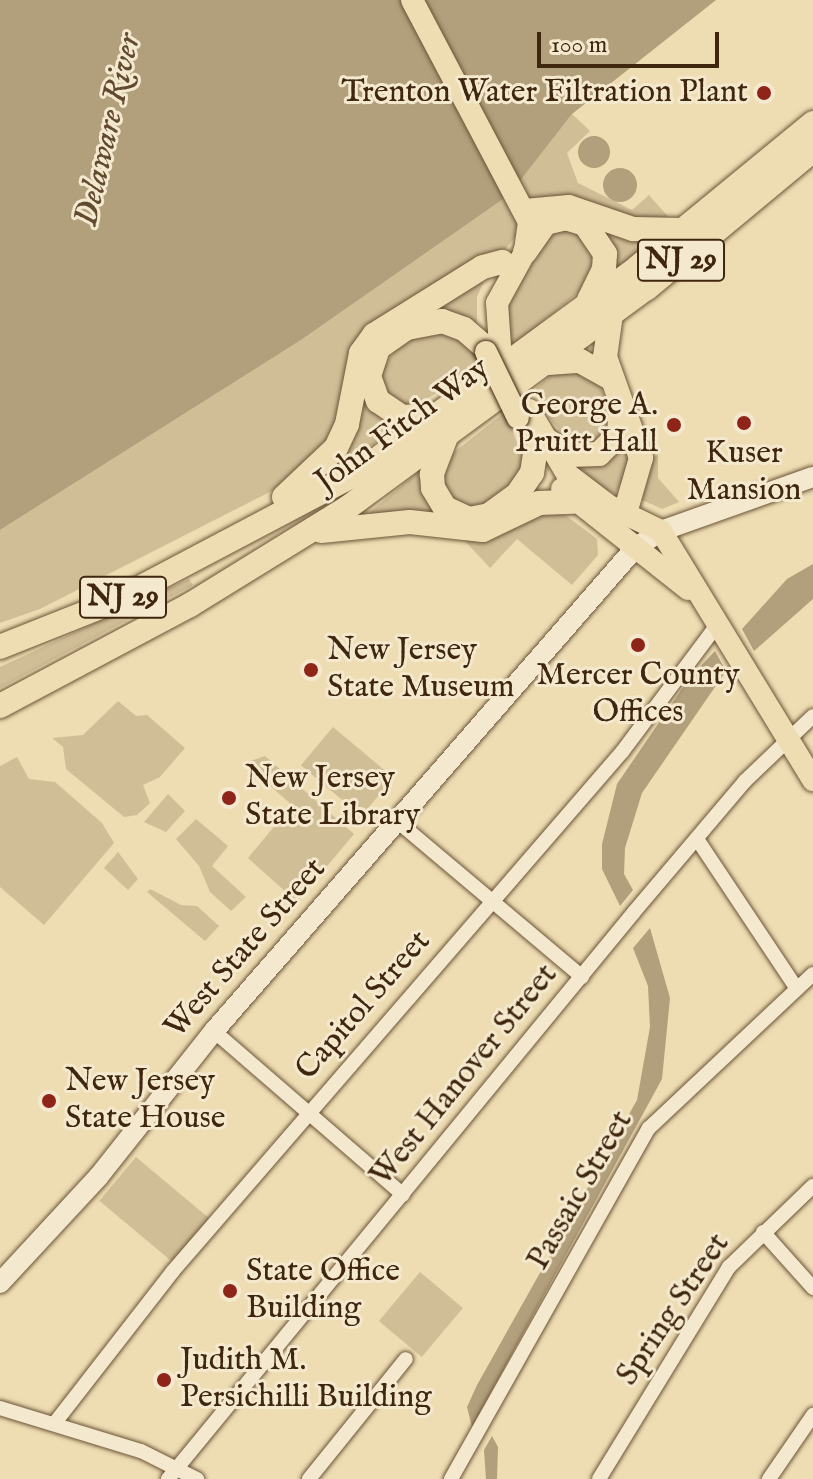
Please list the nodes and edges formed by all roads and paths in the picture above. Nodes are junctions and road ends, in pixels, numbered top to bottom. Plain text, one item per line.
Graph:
1 (412, 0) edge
2 (813, 123) edge
3 (813, 150) edge
4 (524, 211) junction
5 (683, 230) junction
6 (525, 252) junction
7 (502, 262) junction
8 (586, 305) junction
9 (611, 314) junction
10 (490, 348) junction
11 (545, 364) junction
12 (611, 378) junction
13 (621, 407) junction
14 (442, 426) junction
15 (540, 446) junction
16 (813, 477) edge
17 (573, 502) junction
18 (625, 513) junction
19 (661, 531) junction
20 (239, 533) junction
21 (310, 533) junction
22 (635, 548) junction
23 (704, 604) junction
24 (722, 633) junction
25 (0, 647) edge
26 (0, 708) edge
27 (813, 716) edge
28 (786, 738) junction
29 (813, 780) edge
30 (397, 821) junction
31 (697, 839) junction
32 (494, 901) junction
33 (813, 974) edge
34 (582, 977) junction
35 (797, 989) junction
36 (214, 1031) junction
37 (307, 1113) junction
38 (813, 1186) edge
39 (403, 1195) junction
40 (763, 1232) junction
41 (0, 1283) edge
42 (813, 1288) edge
43 (406, 1359) dead end
44 (0, 1408) edge
45 (813, 1415) edge
46 (54, 1424) junction
47 (173, 1474) edge
48 (197, 1479) edge
49 (309, 1479) edge
50 (451, 1479) edge
51 (599, 1479) edge
52 (769, 1479) edge

1 - 4 main road
2 - 5 highway, John Fitch Way / NJ 29
3 - 9 highway, John Fitch Way / NJ 29
4 - 5 highway
4 - 6 main road
4 - 7 main road
5 - 8 highway, John Fitch Way / NJ 29
6 - 8 highway
6 - 10 main road
7 - 10 main road
7 - 20 highway
8 - 14 highway, John Fitch Way / NJ 29
9 - 11 highway, John Fitch Way / NJ 29
9 - 12 highway
10 - 14 highway
10 - 15 main road, bridge
11 - 12 highway
11 - 14 highway, John Fitch Way / NJ 29
12 - 13 highway
13 - 15 highway
13 - 18 highway
14 - 15 highway
14 - 20 highway, John Fitch Way / NJ 29
14 - 21 highway, John Fitch Way / NJ 29
15 - 17 main road
15 - 18 main road
16 - 19 street, West State Street
17 - 21 highway
17 - 22 main road
18 - 19 main road
19 - 22 street, West State Street
19 - 23 main road
20 - 25 highway, John Fitch Way / NJ 29
21 - 26 highway, John Fitch Way / NJ 29
22 - 23 main road
22 - 30 street, West State Street
23 - 24 main road
24 - 28 main road
24 - 32 street, Capitol Street
27 - 28 street, West Hanover Street
28 - 29 main road
28 - 31 street, West Hanover Street
30 - 32 street
30 - 36 street, West State Street
31 - 34 street, West Hanover Street
31 - 35 street
32 - 34 street
32 - 37 street, Capitol Street
33 - 35 street, Passaic Street
34 - 39 street, West Hanover Street
35 - 50 street, Passaic Street
36 - 37 street
36 - 41 street, West State Street
37 - 39 street
37 - 46 street, Capitol Street
38 - 40 street, Spring Street
39 - 47 street, West Hanover Street
40 - 42 street
40 - 51 street, Spring Street
43 - 49 street
44 - 46 street
45 - 52 street
46 - 47 street
47 - 48 street

